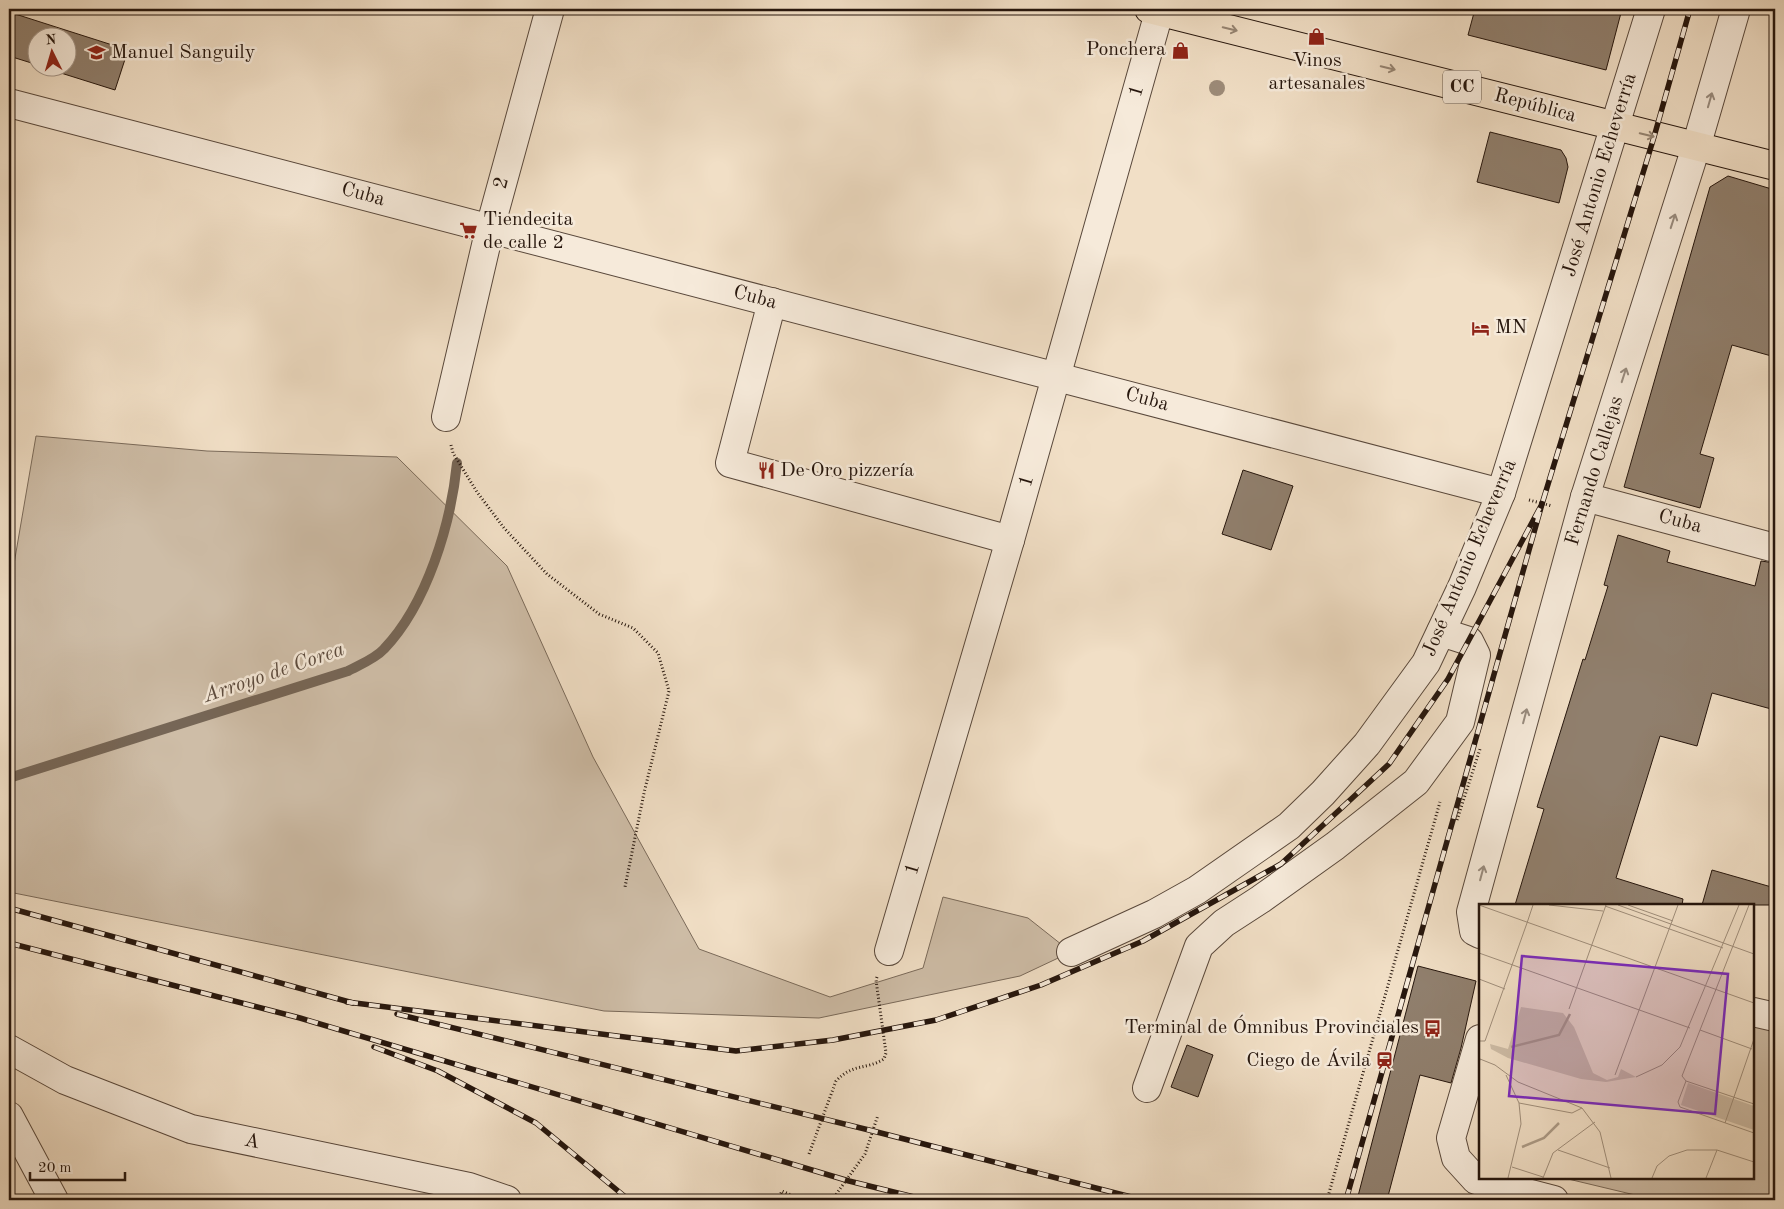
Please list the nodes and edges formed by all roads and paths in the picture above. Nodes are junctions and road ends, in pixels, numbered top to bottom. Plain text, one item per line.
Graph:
1 (550, 9) edge
2 (1651, 9) edge
3 (1736, 9) edge
4 (1156, 10) edge
5 (9, 103) edge
6 (1615, 127) junction
7 (1696, 147) junction
8 (1775, 166) edge
9 (490, 228) junction
10 (772, 302) junction
11 (1056, 376) junction
12 (446, 418) joint
13 (1501, 493) junction
14 (1585, 497) junction
15 (1010, 540) junction
16 (1775, 548) edge
17 (1441, 632) junction
18 (1442, 795) dead end
19 (625, 887) dead end
20 (9, 899) edge
21 (9, 904) edge
22 (1479, 933) edge
23 (889, 951) joint
24 (1071, 952) dead end
25 (1754, 1012) edge
26 (1775, 1017) edge
27 (1479, 1042) edge
28 (9, 1049) edge
29 (1147, 1088) dead end
30 (878, 1115) dead end
31 (9, 1116) edge
32 (809, 1154) dead end
33 (54, 1200) edge
34 (507, 1200) edge
35 (778, 1200) edge
36 (803, 1200) edge
37 (832, 1200) edge
38 (1327, 1200) edge
39 (1554, 1200) edge

1 - 9 street, 2
2 - 6 street, José Antonio Echeverría
7 -> 3 street, Fernando Callejas
4 -> 6 main road, República / CC
4 - 11 street, 1
5 - 9 street, Cuba
6 -> 7 main road, República / CC
6 - 13 street, José Antonio Echeverría
7 - 8 main road, República / CC
14 -> 7 street, Fernando Callejas
9 - 10 street, Cuba
9 - 12 street, 2
10 - 11 street, Cuba
10 - 15 street
11 - 13 street, Cuba
11 - 15 street, 1
12 - 19 path
13 - 17 street, José Antonio Echeverría
14 - 16 street, Cuba
22 -> 14 street, Fernando Callejas
15 - 23 street, 1
17 - 24 street, José Antonio Echeverría
17 - 29 street
18 - 38 path
20 - 21 path
23 - 32 path
25 - 26 street
27 - 39 street
28 - 34 street, A
30 - 37 path
31 - 33 street
35 - 36 path

